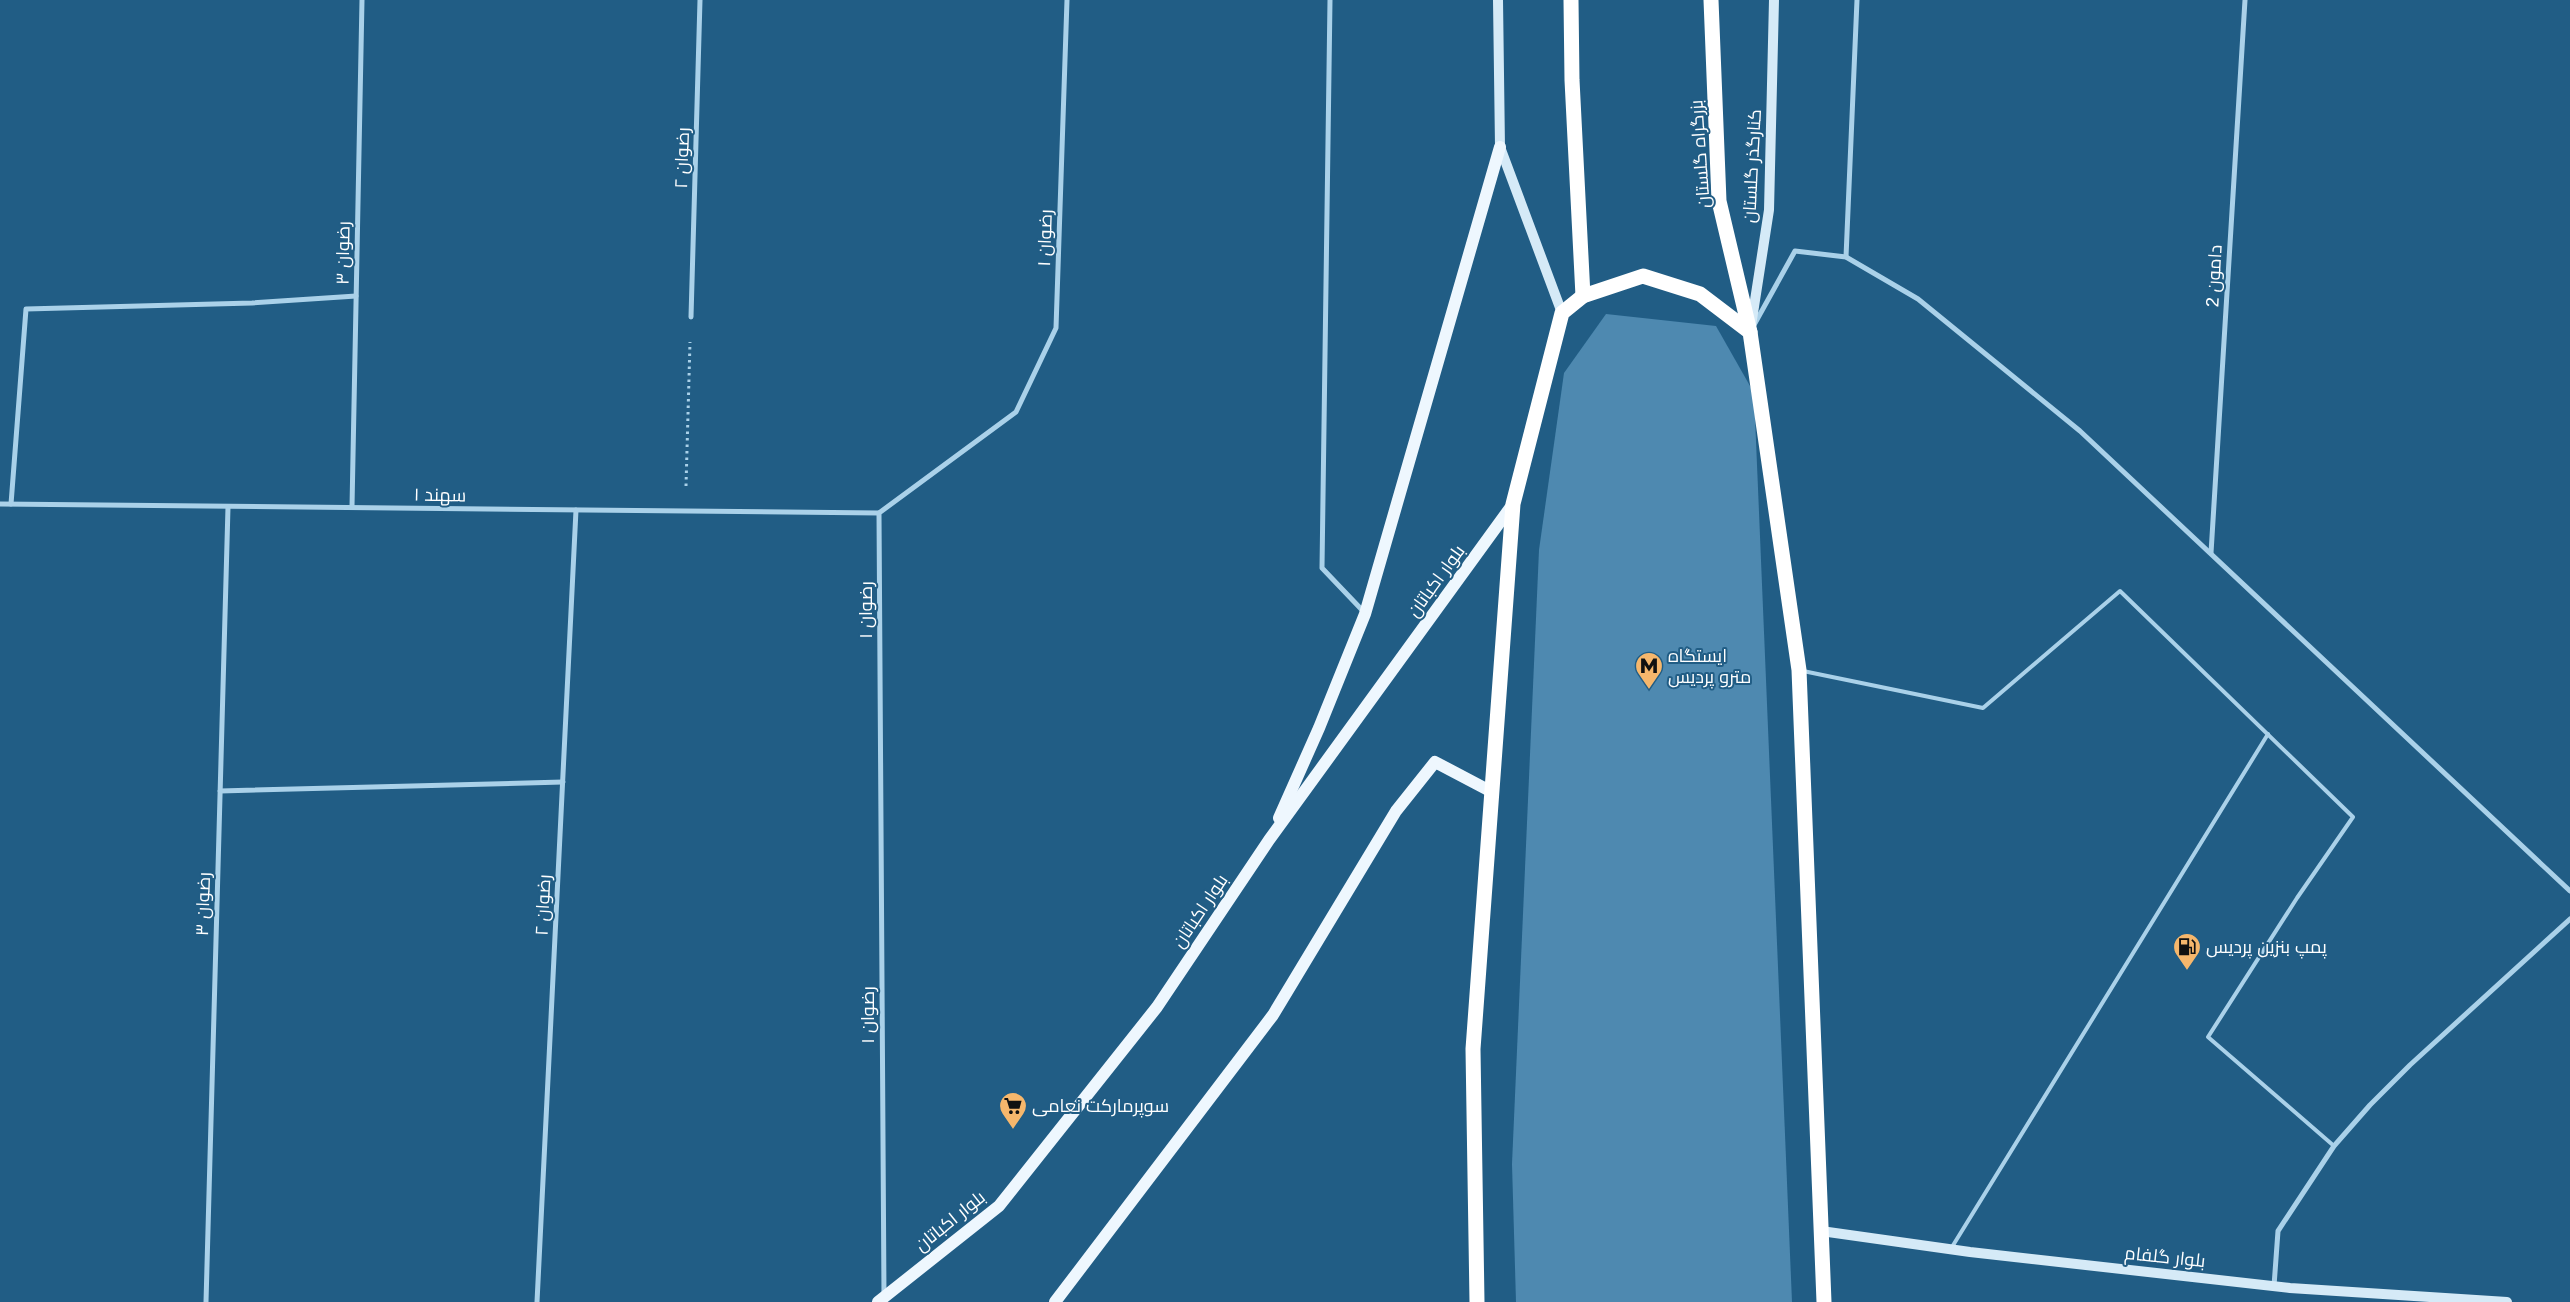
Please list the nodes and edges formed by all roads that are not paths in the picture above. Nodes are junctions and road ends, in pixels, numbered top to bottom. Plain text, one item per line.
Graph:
1 (362, 0) edge
2 (700, 0) edge
3 (1066, 0) edge
4 (1330, 0) edge
5 (1498, 0) edge
6 (1571, 0) edge
7 (1711, 0) edge
8 (1774, 0) edge
9 (1857, 0) edge
10 (2245, 0) edge
11 (1500, 147) junction
12 (1846, 257) junction
13 (356, 296) junction
14 (1583, 296) junction
15 (1562, 313) junction
16 (691, 317) road end
17 (1750, 332) junction
18 (0, 504) edge
19 (11, 504) junction
20 (1513, 504) junction
21 (228, 507) junction
22 (352, 508) junction
23 (576, 510) junction
24 (879, 513) junction
25 (2211, 553) junction
26 (1365, 614) junction
27 (1798, 670) junction
28 (2268, 734) junction
29 (563, 782) junction
30 (220, 791) junction
31 (1492, 792) junction
32 (1269, 840) junction
33 (2570, 891) edge
34 (2570, 918) edge
35 (2334, 1146) junction
36 (1821, 1231) junction
37 (1950, 1249) junction
38 (2274, 1286) junction
39 (882, 1301) edge
40 (206, 1302) edge
41 (537, 1302) edge
42 (1055, 1302) edge
43 (1477, 1302) edge
44 (1824, 1302) edge
45 (2508, 1302) edge

1 - 13 street, رضوان ۳
2 - 16 street, رضوان ۲
3 - 24 street, رضوان ۱
4 - 26 street
5 - 11 main road
6 - 14 highway
7 - 17 highway, بزرگراه گلستان
8 - 17 main road, کنارگذر گلستان
9 - 12 street
10 - 25 street, دامون 2
11 - 15 main road
11 - 26 main road
12 - 17 street
12 - 25 street
13 - 19 street
13 - 22 street, رضوان ۳
14 - 15 highway
14 - 17 highway
15 - 20 highway
17 - 27 highway, بزرگراه گلستان
18 - 19 street, سهند ۱
19 - 21 street, سهند ۱
20 - 31 highway
20 - 32 main road, بلوار اکباتان
21 - 22 street, سهند ۱
21 - 30 street, رضوان ۳
22 - 23 street, سهند ۱
23 - 24 street, سهند ۱
23 - 29 street, رضوان ۲
24 - 39 street, رضوان ۱
25 - 33 street
26 - 32 main road
27 - 28 lane
27 - 36 highway, بزرگراه گلستان
28 - 35 lane
28 - 37 lane
29 - 30 street
29 - 41 street, رضوان ۲
30 - 40 street, رضوان ۳
31 - 42 main road
31 - 43 highway
32 - 39 main road, بلوار اکباتان
34 - 35 street
35 - 38 street
36 - 37 main road, بلوار گلفام
36 - 44 highway, بزرگراه گلستان
37 - 38 main road, بلوار گلفام
38 - 45 main road, بلوار گلفام

